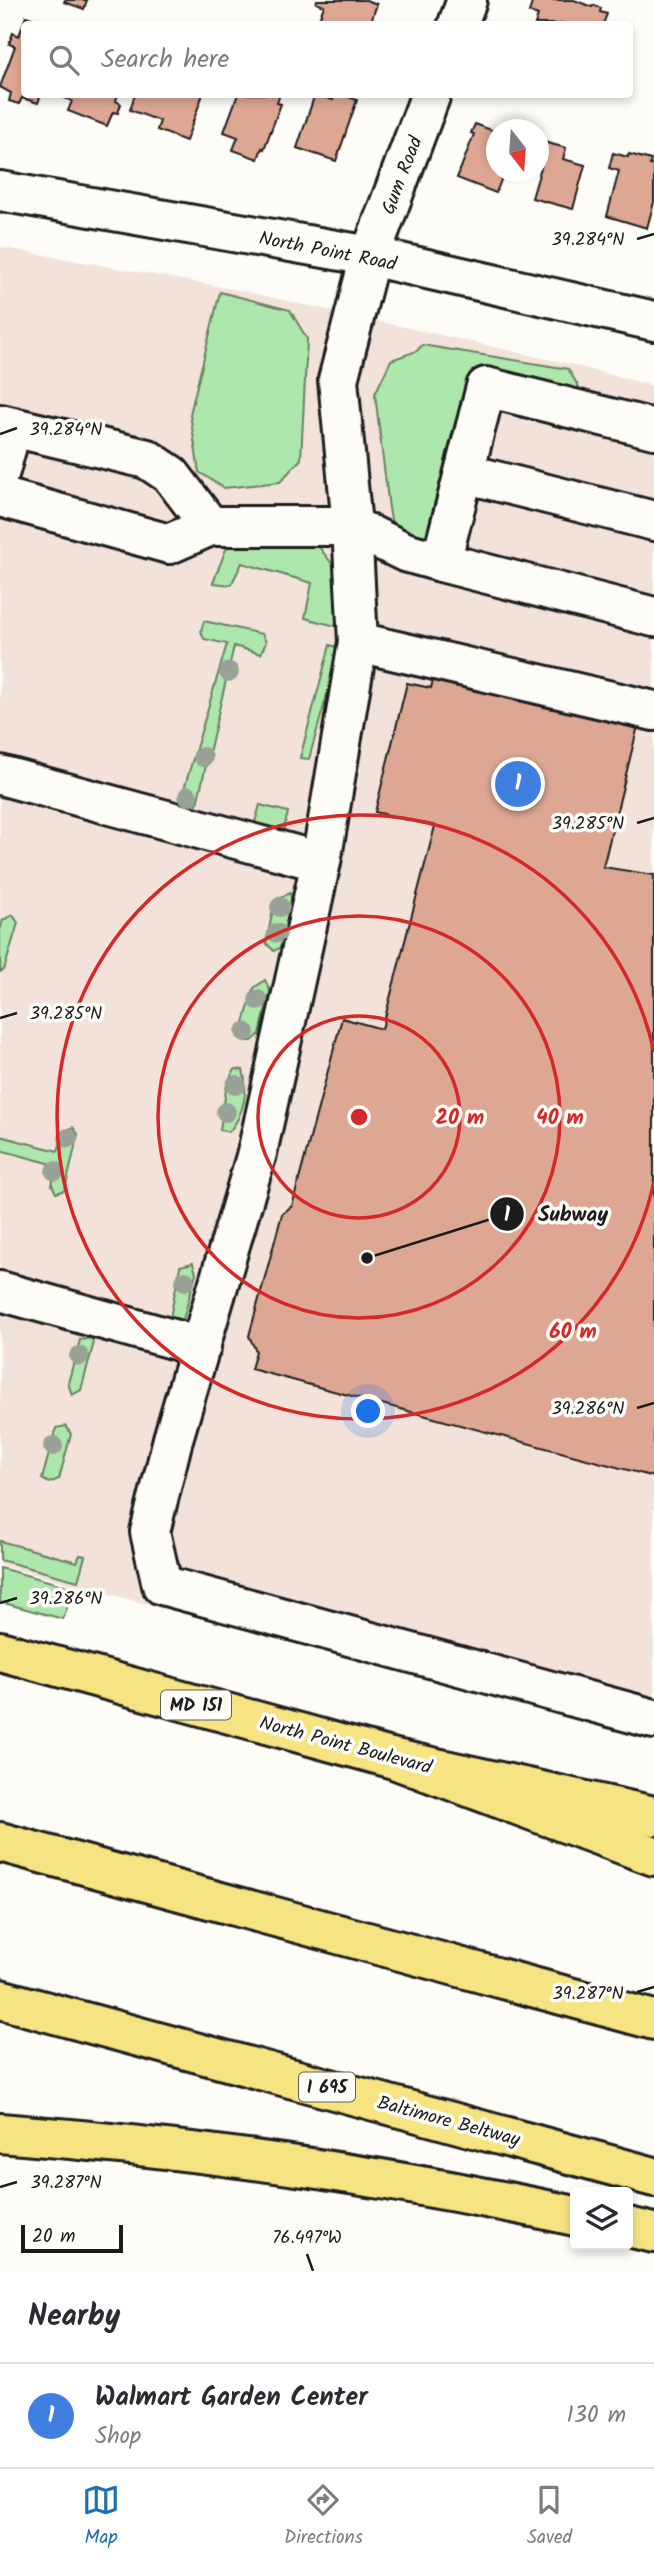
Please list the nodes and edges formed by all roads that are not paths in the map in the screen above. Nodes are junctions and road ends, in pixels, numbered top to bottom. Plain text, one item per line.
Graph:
1 (467, 0) edge
2 (459, 21) edge
3 (429, 98) edge
4 (0, 191) edge
5 (370, 256) junction
6 (654, 321) edge
7 (6, 425) edge
8 (654, 429) edge
9 (0, 471) edge
10 (464, 473) junction
11 (0, 497) edge
12 (654, 521) edge
13 (210, 526) junction
14 (352, 526) junction
15 (441, 562) junction
16 (654, 617) edge
17 (358, 642) junction
18 (654, 711) edge
19 (0, 775) edge
20 (321, 862) junction
21 (0, 1291) edge
22 (201, 1347) junction
23 (0, 1651) edge
24 (654, 1719) edge
25 (391, 1758) junction
26 (654, 1816) edge
27 (0, 1842) edge
28 (654, 1856) edge
29 (0, 1999) edge
30 (654, 2020) edge
31 (0, 2133) edge
32 (654, 2176) edge
33 (570, 2215) edge
34 (633, 2228) edge
35 (654, 2233) edge

1 - 2 street
3 - 5 street, Gum Road
4 - 5 street, North Point Road
5 - 6 street, North Point Road
5 - 14 street, Gum Road
7 - 9 street
7 - 13 street
8 - 10 street
10 - 12 street
10 - 15 street
11 - 13 street
13 - 14 street
14 - 15 street
14 - 17 street, Gum Road
15 - 16 street
17 - 18 street
17 - 20 street, Gum Road
19 - 20 street
20 - 22 street, Gum Road
21 - 22 street
22 - 24 street, Gum Road
23 - 25 main road, North Point Boulevard / MD 151
25 - 26 main road, North Point Boulevard / MD 151
25 - 28 main road
27 - 30 main road
29 - 32 main road, Baltimore Beltway / I 695
31 - 33 main road
34 - 35 main road

